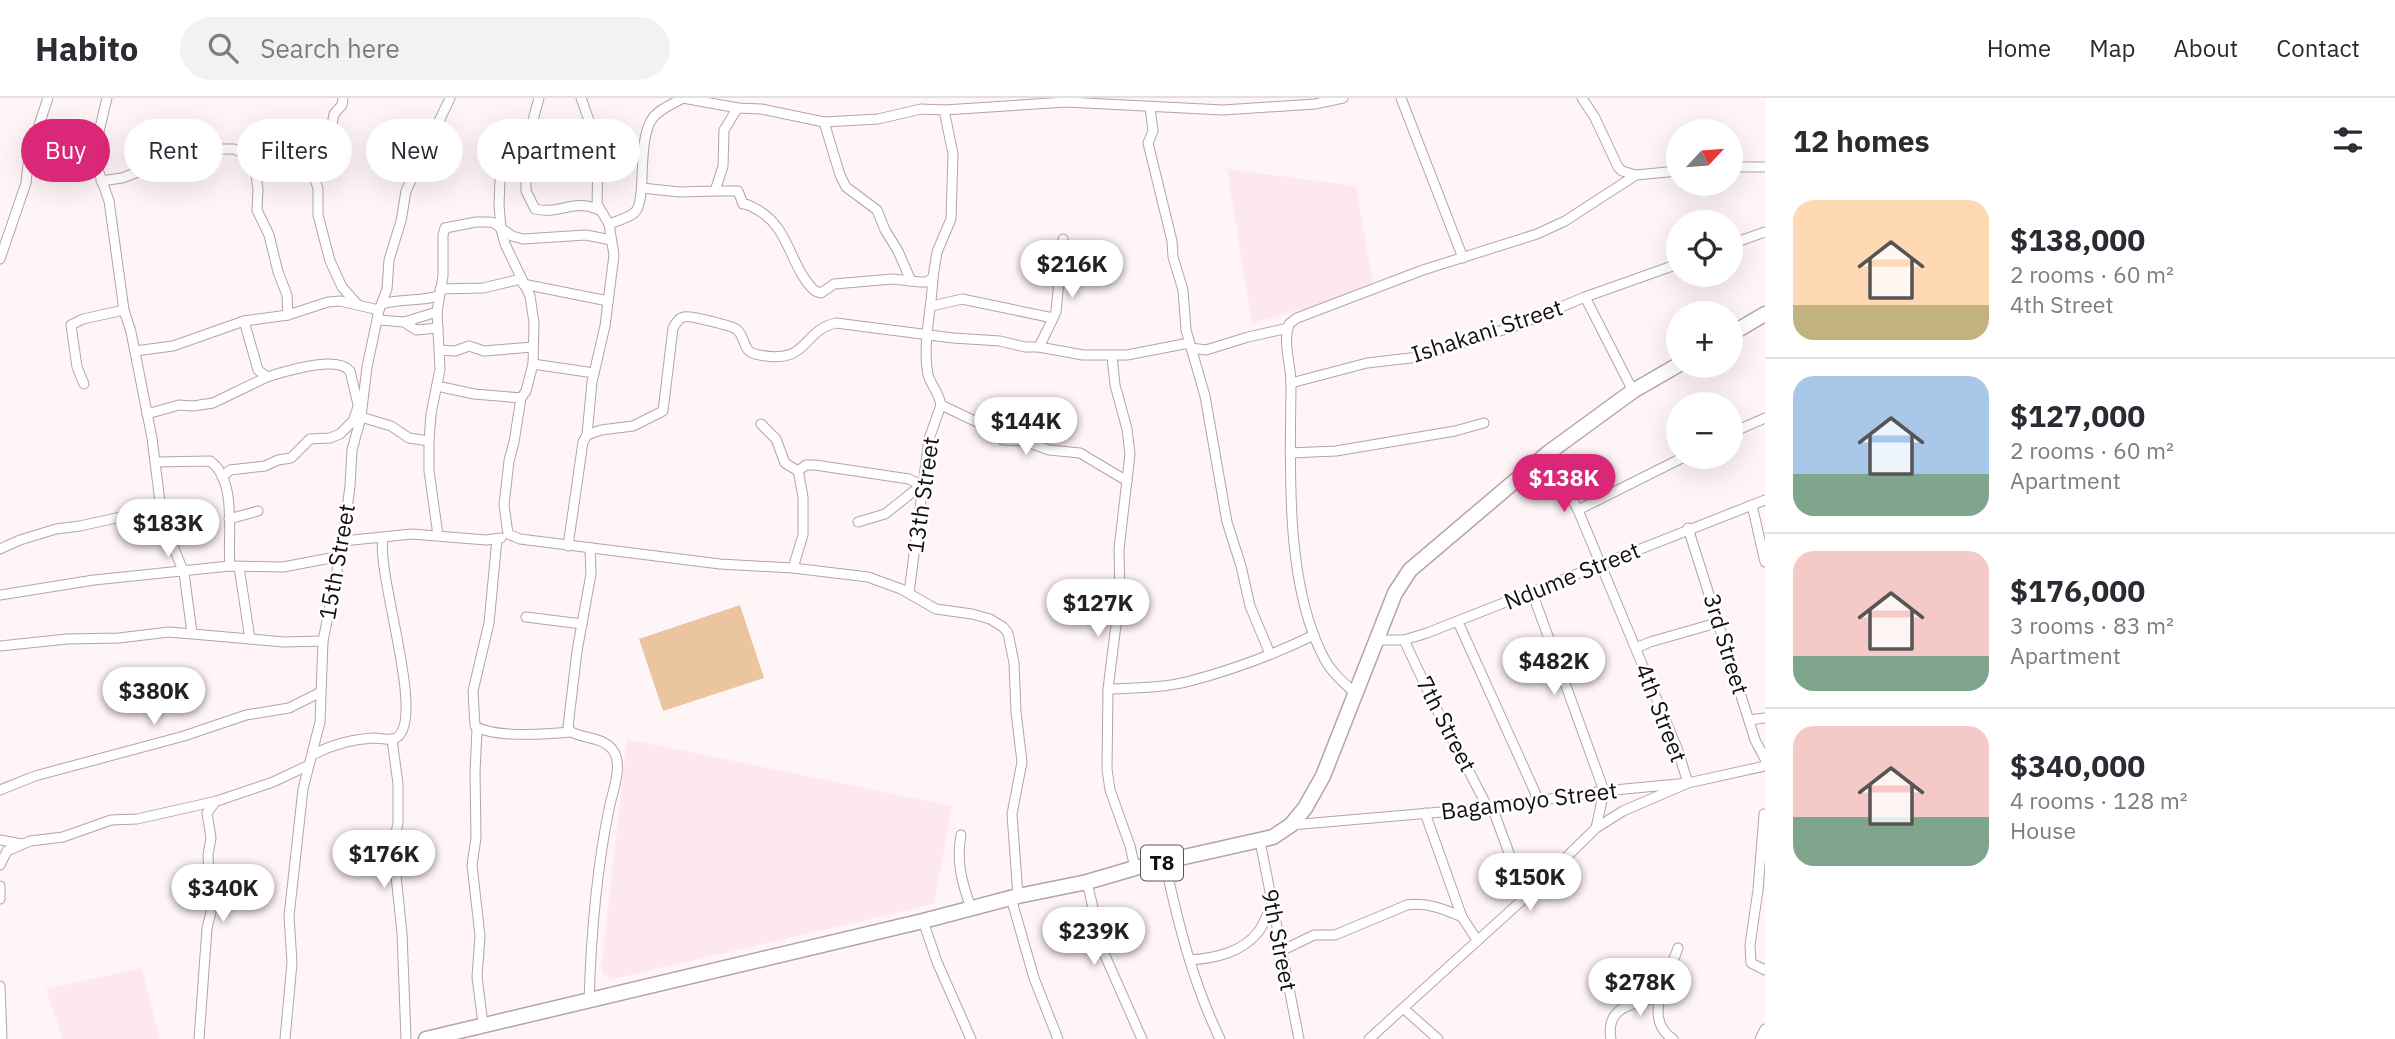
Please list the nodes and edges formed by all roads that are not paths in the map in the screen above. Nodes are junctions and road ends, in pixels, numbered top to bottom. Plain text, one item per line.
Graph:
1 (48, 98) edge
2 (107, 98) edge
3 (343, 98) edge
4 (450, 98) edge
5 (581, 98) edge
6 (683, 98) edge
7 (1343, 98) edge
8 (1401, 98) edge
9 (1582, 98) edge
10 (537, 99) edge
11 (1066, 100) edge
12 (1314, 101) edge
13 (1009, 102) edge
14 (1150, 107) junction
15 (738, 108) junction
16 (944, 110) junction
17 (103, 119) edge
18 (333, 119) edge
19 (824, 122) junction
20 (237, 150) edge
21 (1743, 167) edge
22 (1765, 167) edge
23 (1666, 172) edge
24 (1636, 175) junction
25 (110, 180) edge
26 (102, 182) edge
27 (257, 182) edge
28 (316, 182) edge
29 (526, 182) edge
30 (642, 188) junction
31 (715, 191) junction
32 (600, 210) junction
33 (609, 224) junction
34 (501, 229) junction
35 (1765, 232) edge
36 (1063, 239) dead end
37 (611, 240) junction
38 (1743, 240) edge
39 (1463, 258) junction
40 (0, 259) edge
41 (1666, 268) edge
42 (933, 277) junction
43 (522, 281) junction
44 (911, 281) junction
45 (439, 293) junction
46 (1585, 297) junction
47 (608, 301) junction
48 (357, 304) junction
49 (932, 306) junction
50 (124, 310) junction
51 (380, 311) junction
52 (437, 312) junction
53 (288, 314) junction
54 (1765, 314) edge
55 (1053, 318) junction
56 (244, 321) junction
57 (404, 321) junction
58 (1743, 327) edge
59 (438, 328) junction
60 (1288, 328) junction
61 (927, 333) junction
62 (1190, 345) junction
63 (533, 347) junction
64 (1039, 347) junction
65 (440, 350) junction
66 (135, 351) junction
67 (1112, 356) junction
68 (533, 364) junction
69 (1666, 372) edge
70 (594, 373) junction
71 (267, 377) junction
72 (1292, 383) junction
73 (84, 384) dead end
74 (437, 386) junction
75 (1633, 391) junction
76 (521, 398) junction
77 (941, 405) junction
78 (358, 407) junction
79 (147, 414) junction
80 (361, 417) junction
81 (1765, 418) edge
82 (1484, 423) dead end
83 (761, 424) dead end
84 (1743, 428) edge
85 (587, 435) junction
86 (429, 441) junction
87 (1290, 453) junction
88 (1548, 453) junction
89 (156, 462) junction
90 (1666, 466) edge
91 (798, 471) junction
92 (222, 477) junction
93 (1126, 481) junction
94 (923, 484) junction
95 (1765, 500) edge
96 (1752, 505) junction
97 (1578, 510) junction
98 (258, 511) dead end
99 (163, 512) junction
100 (229, 519) junction
101 (858, 522) dead end
102 (1688, 528) junction
103 (508, 534) junction
104 (438, 535) junction
105 (383, 538) junction
106 (497, 540) junction
107 (343, 541) junction
108 (568, 546) junction
109 (590, 548) junction
110 (0, 550) edge
111 (341, 556) junction
112 (1765, 562) edge
113 (1601, 566) junction
114 (234, 567) junction
115 (793, 568) junction
116 (184, 572) junction
117 (1532, 592) junction
118 (909, 593) junction
119 (0, 595) edge
120 (526, 617) dead end
121 (1458, 622) junction
122 (1720, 622) junction
123 (583, 624) junction
124 (192, 634) junction
125 (1314, 635) junction
126 (250, 639) junction
127 (1376, 640) junction
128 (1404, 640) junction
129 (323, 641) junction
130 (0, 646) edge
131 (1636, 648) junction
132 (1270, 654) junction
133 (1108, 689) junction
134 (319, 693) junction
135 (1356, 694) junction
136 (1765, 718) edge
137 (1749, 720) junction
138 (477, 729) junction
139 (571, 732) junction
140 (392, 739) junction
141 (312, 755) junction
142 (1765, 759) edge
143 (307, 766) junction
144 (1765, 766) edge
145 (1688, 783) junction
146 (0, 790) edge
147 (1604, 791) junction
148 (217, 801) junction
149 (1539, 802) junction
150 (1490, 808) junction
151 (1425, 813) junction
152 (1764, 814) edge
153 (1291, 825) junction
154 (1596, 828) junction
155 (961, 835) dead end
156 (0, 841) edge
157 (1260, 841) junction
158 (22, 844) junction
159 (1165, 863) junction
160 (0, 865) edge
161 (1135, 868) junction
162 (1087, 882) junction
163 (0, 886) edge
164 (1530, 893) junction
165 (1014, 897) junction
166 (0, 899) edge
167 (1272, 906) junction
168 (971, 908) junction
169 (1462, 916) junction
170 (923, 921) junction
171 (1477, 940) junction
172 (1678, 948) dead end
173 (1281, 951) junction
174 (1190, 960) junction
175 (1765, 970) edge
176 (0, 986) edge
177 (1661, 996) junction
178 (0, 997) edge
179 (589, 1001) junction
180 (1403, 1008) junction
181 (483, 1024) junction
182 (1765, 1029) edge
183 (968, 1037) edge
184 (2, 1039) edge
185 (199, 1039) edge
186 (285, 1039) edge
187 (405, 1039) edge
188 (426, 1039) edge
189 (1058, 1039) edge
190 (1142, 1039) edge
191 (1220, 1039) edge
192 (1299, 1039) edge
193 (1369, 1039) edge
194 (1438, 1039) edge
195 (1611, 1039) edge
196 (1673, 1039) edge
197 (1760, 1039) edge

1 - 40 street
2 - 17 street
3 - 18 street
4 - 51 street, 15th Street
5 - 32 street
6 - 15 street
6 - 30 street
7 - 12 street
8 - 39 street
9 - 24 street
10 - 34 street
11 - 13 street
11 - 14 street
12 - 14 street
13 - 16 street
14 - 62 street
15 - 19 street
15 - 31 street
16 - 19 street
16 - 42 street, 13th Street
19 - 44 street
20 - 25 street
21 - 22 street
23 - 24 street
24 - 39 street
26 - 50 street
27 - 53 street
28 - 48 street
29 - 32 street
30 - 31 street
30 - 33 street
31 - 44 street
32 - 33 street
33 - 37 street
34 - 37 street
34 - 43 street
34 - 45 street
35 - 38 street
36 - 55 street
37 - 47 street
39 - 60 street
41 - 46 street, Ishakani Street
42 - 44 street
42 - 49 street, 13th Street
43 - 45 street
43 - 47 street
43 - 63 street
45 - 51 street
45 - 52 street
46 - 72 street, Ishakani Street
46 - 75 street
47 - 70 street
48 - 51 street
48 - 53 street
49 - 55 street
49 - 61 street, 13th Street
50 - 66 street
50 - 73 street
51 - 57 street
51 - 80 street, 15th Street
52 - 57 street
52 - 59 street
53 - 56 street
54 - 58 highway
55 - 64 street
56 - 66 street
56 - 71 street
57 - 59 street
59 - 65 street
60 - 62 street
60 - 72 street
61 - 64 street
61 - 77 street, 13th Street
61 - 85 street
62 - 67 street
62 - 132 street
63 - 65 street
63 - 68 street
64 - 67 street
65 - 74 street
66 - 79 street
67 - 93 street
68 - 70 street
68 - 76 street
69 - 75 highway, T8
70 - 85 street
71 - 78 street
71 - 79 street
72 - 87 street
74 - 76 street
74 - 86 street
75 - 88 highway, T8
76 - 103 street
77 - 93 street
77 - 94 street, 13th Street
78 - 80 street
78 - 92 street
79 - 89 street
80 - 86 street
80 - 107 street, 15th Street
81 - 84 street
82 - 87 street
83 - 91 street
85 - 108 street
86 - 104 street
87 - 125 street
88 - 97 street, 4th Street
88 - 127 highway, T8
89 - 92 street
89 - 99 street
90 - 97 street
91 - 94 street
91 - 115 street
92 - 100 street
93 - 133 street
94 - 101 street
94 - 118 street, 13th Street
95 - 96 street, Ndume Street
96 - 102 street, Ndume Street
96 - 112 street
97 - 113 street, 4th Street
98 - 100 street
99 - 110 street
99 - 116 street
100 - 114 street
102 - 113 street, Ndume Street
102 - 122 street, 3rd Street
103 - 106 street
103 - 108 street
104 - 105 street
104 - 106 street
105 - 107 street
105 - 140 street
106 - 138 street
107 - 111 street, 15th Street
108 - 109 street
109 - 115 street
109 - 123 street
111 - 114 street
111 - 129 street, 15th Street
113 - 117 street, Ndume Street
113 - 131 street, 4th Street
114 - 116 street
114 - 126 street
115 - 118 street
116 - 119 street
116 - 124 street
117 - 121 street, Ndume Street
117 - 147 street
118 - 165 street
120 - 123 street
121 - 128 street, Ndume Street
121 - 149 street
122 - 131 street
122 - 137 street, 3rd Street
123 - 139 street
124 - 126 street
124 - 130 street
125 - 132 street
125 - 135 street
126 - 129 street
127 - 128 street, Ndume Street
127 - 135 highway, T8
128 - 150 street, 7th Street
129 - 134 street, 15th Street
131 - 145 street, 4th Street
132 - 133 street
133 - 161 street
134 - 141 street, 15th Street
134 - 146 street
135 - 153 highway, T8
136 - 137 street
137 - 142 street, 3rd Street
138 - 139 street
138 - 181 street
139 - 179 street
140 - 141 street
140 - 187 street
141 - 143 street, 15th Street
143 - 148 street
143 - 186 street, 15th Street
144 - 145 street, Bagamoyo Street
145 - 147 street, Bagamoyo Street
145 - 154 street
147 - 149 street, Bagamoyo Street
147 - 154 street
148 - 158 street
148 - 185 street
149 - 150 street, Bagamoyo Street
150 - 151 street, Bagamoyo Street
150 - 164 street, 7th Street
151 - 153 street, Bagamoyo Street
151 - 169 street
152 - 175 street
153 - 157 highway, T8
154 - 164 street
155 - 168 street
156 - 158 street
157 - 159 highway, T8
157 - 167 street, 9th Street
158 - 160 street
159 - 161 highway, T8
159 - 174 street
161 - 162 highway, T8
162 - 165 highway, T8
162 - 190 street
163 - 166 street
164 - 171 street
165 - 168 highway, T8
165 - 189 street
167 - 173 street, 9th Street
167 - 174 street
168 - 170 highway, T8
169 - 171 street
169 - 173 street
170 - 179 highway, T8
170 - 183 street
171 - 180 street
172 - 177 street
173 - 192 street, 9th Street
174 - 191 street
176 - 178 street
177 - 195 street
177 - 196 street
178 - 184 street
179 - 181 highway, T8
180 - 193 street
180 - 194 street
181 - 188 highway, T8
182 - 197 street

